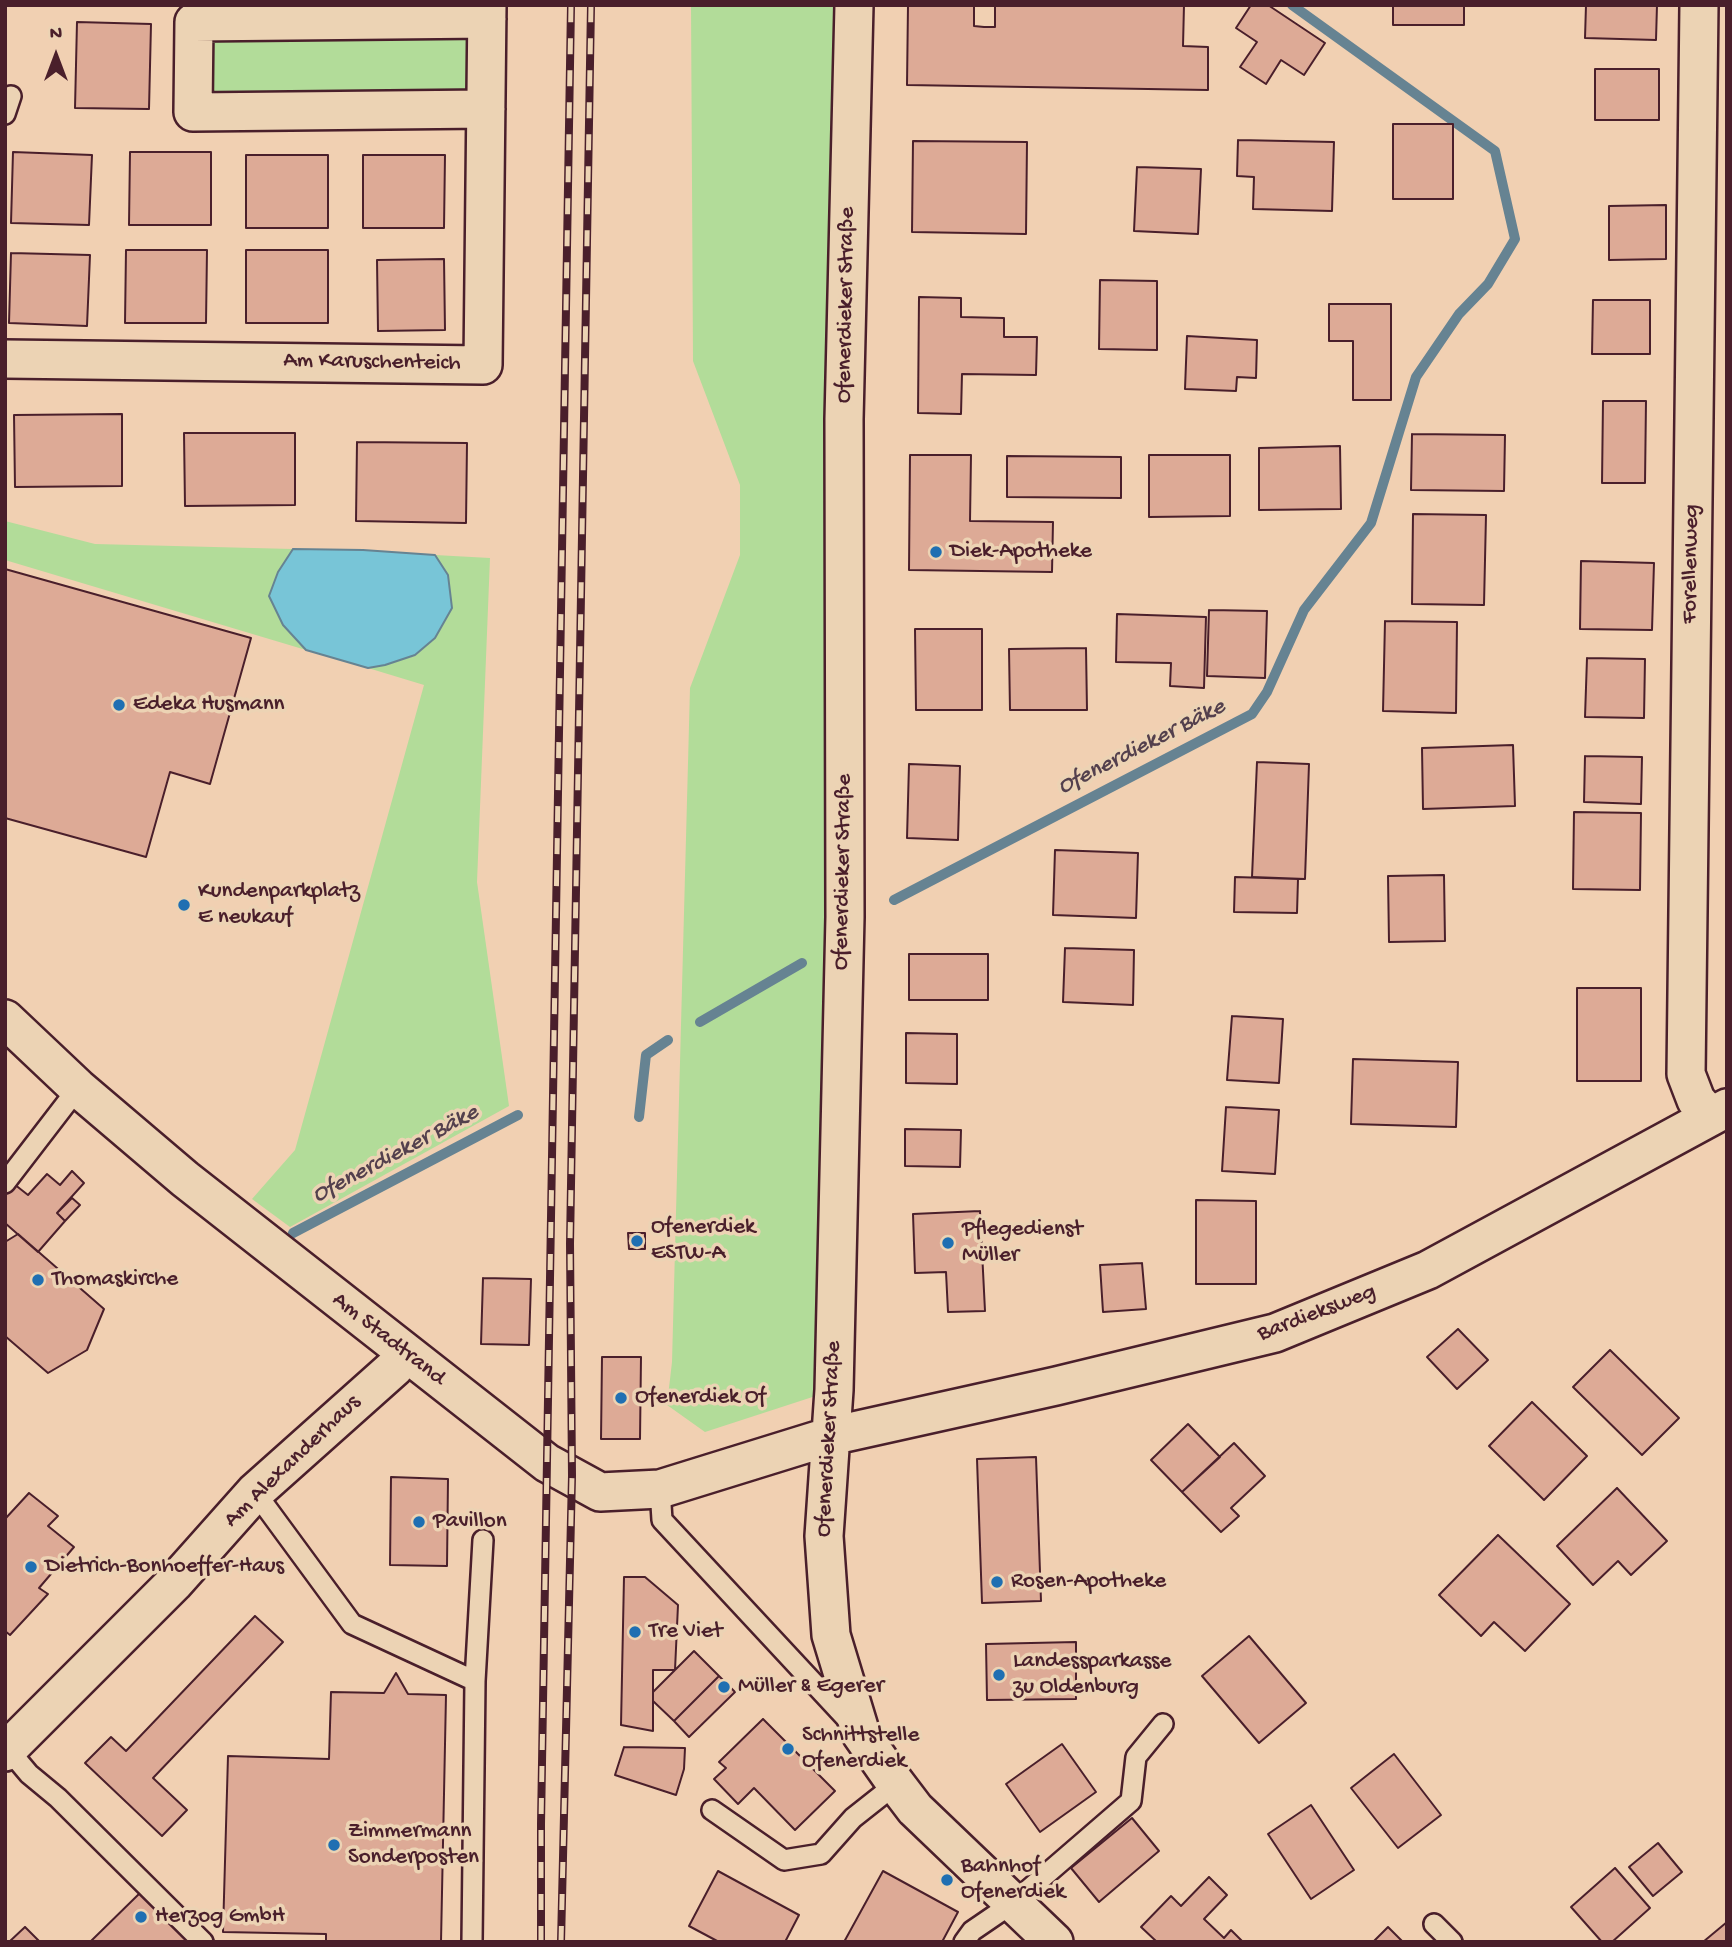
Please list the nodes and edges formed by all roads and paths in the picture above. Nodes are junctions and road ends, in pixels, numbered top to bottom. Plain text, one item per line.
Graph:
1 (854, 5) edge
2 (1699, 5) edge
3 (487, 12) edge
4 (486, 109) junction
5 (5, 359) edge
6 (5, 1019) edge
7 (78, 1088) junction
8 (1718, 1112) edge
9 (5, 1183) edge
10 (405, 1354) junction
11 (831, 1436) junction
12 (256, 1492) junction
13 (661, 1505) junction
14 (483, 1540) dead end
15 (475, 1681) junction
16 (1163, 1724) dead end
17 (861, 1734) junction
18 (7, 1750) edge
19 (896, 1784) junction
20 (712, 1810) dead end
21 (1013, 1903) junction
22 (1434, 1924) dead end
23 (203, 1942) edge
24 (472, 1942) edge
25 (964, 1942) edge
26 (1054, 1942) edge
27 (1452, 1942) edge

1 - 11 street, Ofenerdieker Straße
2 - 8 street, Forellenweg
3 - 4 street, Am Karuschenteich
3 - 4 street, Am Karuschenteich
4 - 5 street, Am Karuschenteich
6 - 7 street, Am Stadtrand
7 - 9 lane
7 - 10 street, Am Stadtrand
8 - 11 street, Bardieksweg
10 - 12 street, Am Alexanderhaus
10 - 13 street, Am Stadtrand
11 - 13 street, Am Stadtrand
11 - 17 street, Ofenerdieker Straße
12 - 15 lane
12 - 18 street, Am Alexanderhaus
13 - 17 lane
14 - 15 lane
15 - 24 lane
16 - 21 lane
17 - 19 street, Ofenerdieker Straße
18 - 23 lane
19 - 20 lane
19 - 21 street, Ofenerdieker Straße
21 - 25 lane
21 - 26 street, Ofenerdieker Straße
22 - 27 lane

